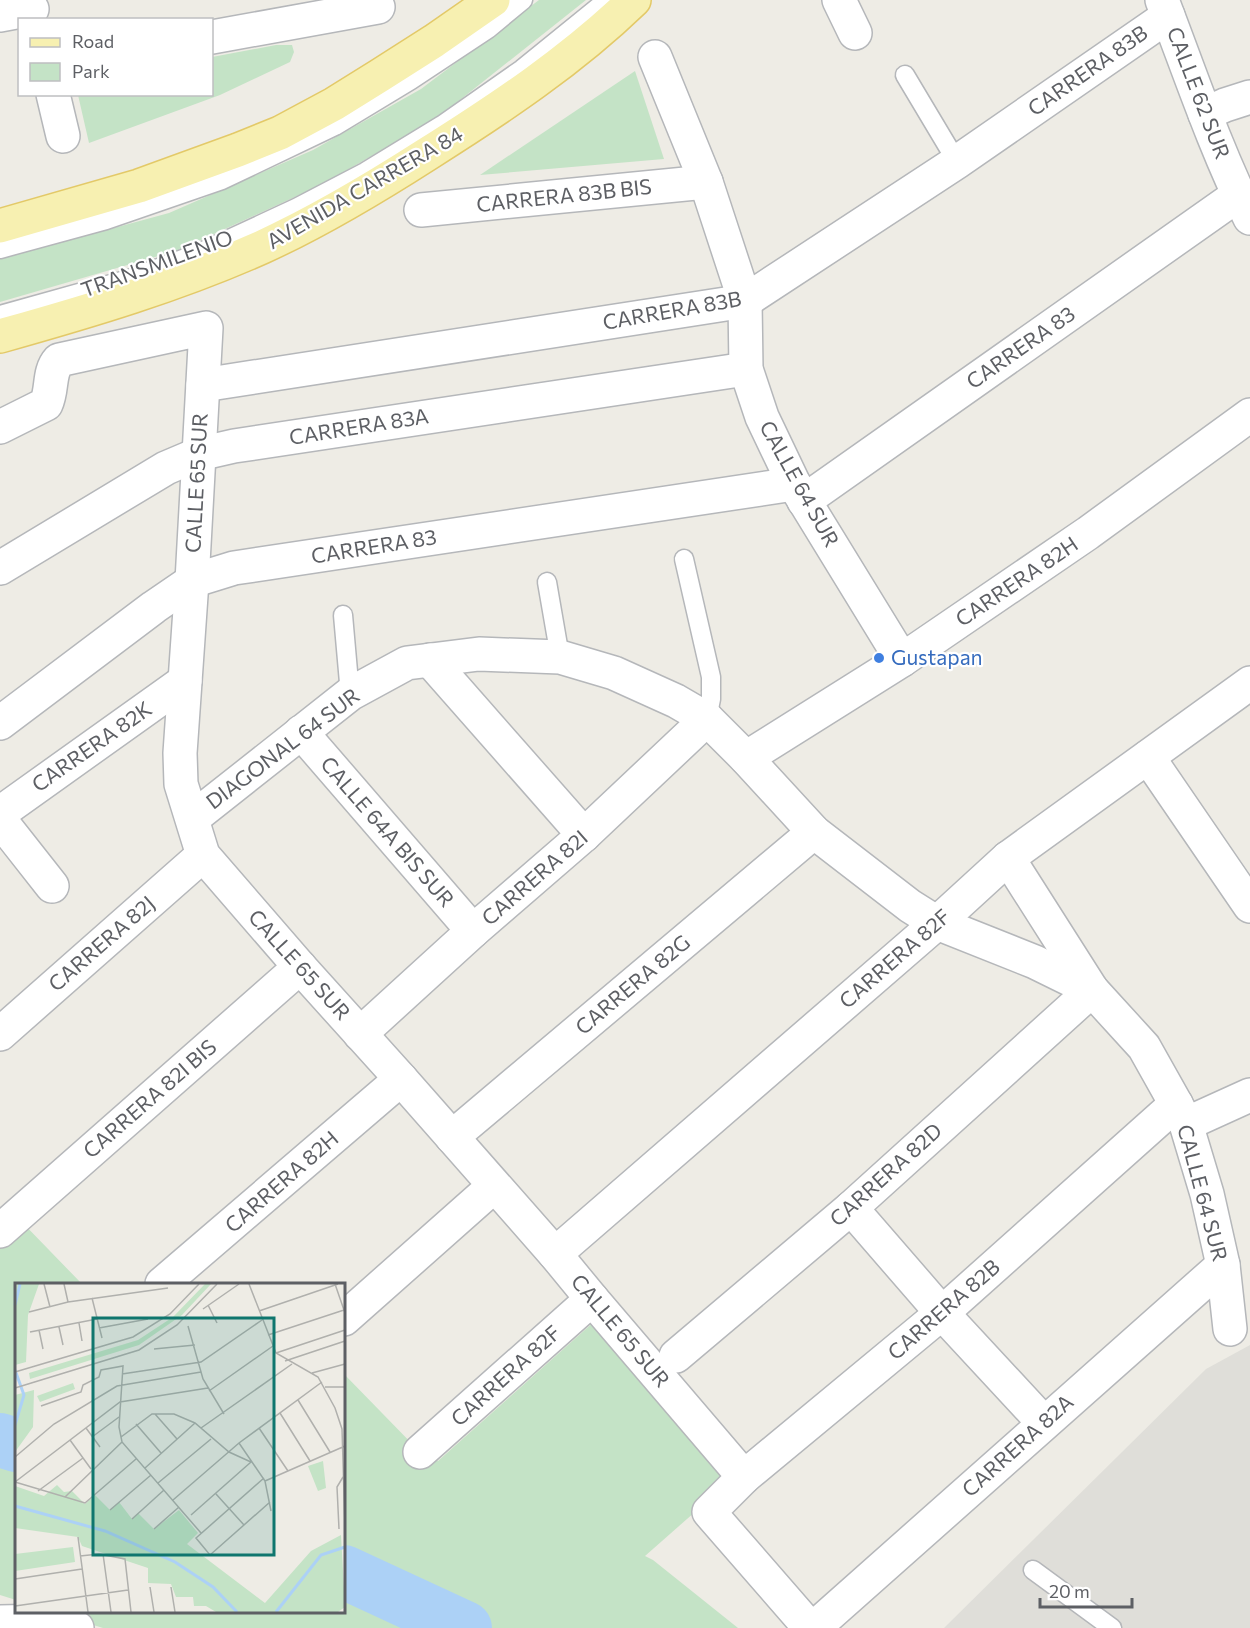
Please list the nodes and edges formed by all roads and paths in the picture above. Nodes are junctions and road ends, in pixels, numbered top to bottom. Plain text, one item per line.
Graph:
1 (494, 0) edge
2 (523, 0) edge
3 (839, 0) edge
4 (624, 1) edge
5 (378, 7) dead end
6 (1165, 8) edge
7 (32, 9) edge
8 (0, 15) edge
9 (855, 33) dead end
10 (213, 37) edge
11 (655, 57) dead end
12 (905, 75) dead end
13 (53, 96) edge
14 (1250, 97) edge
15 (1205, 114) junction
16 (63, 136) dead end
17 (957, 162) junction
18 (706, 182) junction
19 (1244, 207) edge
20 (421, 210) dead end
21 (0, 226) edge
22 (0, 249) edge
23 (745, 301) junction
24 (0, 315) edge
25 (0, 336) edge
26 (746, 369) junction
27 (202, 385) junction
28 (1250, 415) edge
29 (0, 427) edge
30 (199, 454) junction
31 (799, 493) junction
32 (684, 559) dead end
33 (0, 568) edge
34 (192, 581) junction
35 (547, 582) dead end
36 (343, 615) dead end
37 (560, 657) junction
38 (430, 660) junction
39 (902, 660) junction
40 (185, 681) junction
41 (1250, 683) edge
42 (350, 694) junction
43 (707, 719) junction
44 (0, 723) edge
45 (301, 732) junction
46 (1148, 757) junction
47 (746, 758) junction
48 (0, 813) edge
49 (193, 818) junction
50 (0, 820) edge
51 (814, 832) junction
52 (584, 835) junction
53 (203, 855) junction
54 (1008, 858) junction
55 (52, 886) dead end
56 (1250, 906) edge
57 (937, 923) junction
58 (473, 931) junction
59 (300, 967) junction
60 (1092, 990) junction
61 (0, 1034) edge
62 (360, 1034) junction
63 (401, 1079) junction
64 (1250, 1095) edge
65 (1181, 1114) junction
66 (452, 1137) junction
67 (494, 1186) junction
68 (851, 1208) junction
69 (0, 1231) edge
70 (555, 1254) junction
71 (1223, 1265) junction
72 (163, 1283) edge
73 (592, 1299) junction
74 (942, 1314) junction
75 (345, 1318) edge
76 (1230, 1329) dead end
77 (676, 1356) dead end
78 (1044, 1424) junction
79 (420, 1452) dead end
80 (744, 1477) junction
81 (1033, 1570) dead end
82 (0, 1622) edge
83 (73, 1627) edge
84 (812, 1628) edge
85 (1112, 1628) edge

1 - 21 main road
2 - 22 lane
3 - 9 street
4 - 24 lane, TRANSMILENIO
4 - 25 main road, AVENIDA CARRERA 84
5 - 10 street
6 - 15 street, CALLE 62 SUR
6 - 17 street, CARRERA 83B
7 - 8 street
11 - 18 street, CALLE 64 SUR
12 - 17 lane
13 - 16 street
14 - 15 street
15 - 19 street, CALLE 62 SUR
17 - 23 street, CARRERA 83B
18 - 20 street, CARRERA 83B BIS
18 - 23 street, CALLE 64 SUR
19 - 31 street, CARRERA 83
23 - 26 street, CALLE 64 SUR
23 - 27 street, CARRERA 83B
26 - 30 street, CARRERA 83A
26 - 31 street, CALLE 64 SUR
27 - 29 street, CALLE 65 SUR
27 - 30 street, CALLE 65 SUR
28 - 39 street, CARRERA 82H
30 - 33 street, CARRERA 83A
30 - 34 street, CALLE 65 SUR
31 - 34 street, CARRERA 83
31 - 39 street, CALLE 64 SUR
32 - 43 lane
34 - 40 street, CALLE 65 SUR
34 - 44 street, CARRERA 83
35 - 37 lane
36 - 42 lane
37 - 38 street, DIAGONAL 64 SUR
37 - 43 street, DIAGONAL 64 SUR
38 - 42 street, DIAGONAL 64 SUR
38 - 52 street
39 - 47 street, CARRERA 82H
40 - 48 street, CARRERA 82K
40 - 49 street, CALLE 65 SUR
41 - 46 street, CARRERA 82F
42 - 45 street, DIAGONAL 64 SUR
43 - 47 street, DIAGONAL 64 SUR
43 - 52 street, CARRERA 82I
45 - 49 street, DIAGONAL 64 SUR
45 - 58 street, CALLE 64A BIS SUR
46 - 54 street, CARRERA 82F
46 - 56 street
47 - 51 street, DIAGONAL 64 SUR
49 - 53 street, CALLE 65 SUR
50 - 55 street
51 - 57 street, DIAGONAL 64 SUR
51 - 66 street, CARRERA 82G
52 - 58 street, CARRERA 82I
53 - 59 street, CALLE 65 SUR
53 - 61 street, CARRERA 82J
54 - 57 street, CARRERA 82F
54 - 60 street, CALLE 64 SUR
57 - 60 street, DIAGONAL 64 SUR
57 - 70 street, CARRERA 82F
58 - 62 street, CARRERA 82I
59 - 62 street, CALLE 65 SUR
59 - 69 street, CARRERA 82I BIS
60 - 65 street, CALLE 64 SUR
60 - 68 street, CARRERA 82D
62 - 63 street, CALLE 65 SUR
63 - 66 street, CALLE 65 SUR
63 - 72 street, CARRERA 82H
64 - 65 street, CARRERA 82B
65 - 71 street, CALLE 64 SUR
65 - 74 street, CARRERA 82B
66 - 67 street, CALLE 65 SUR
67 - 70 street, CALLE 65 SUR
67 - 75 street
68 - 74 street
68 - 77 street, CARRERA 82D
70 - 73 street, CALLE 65 SUR
71 - 76 street, CALLE 64 SUR
71 - 78 street, CARRERA 82A
73 - 79 street, CARRERA 82F
73 - 80 street, CALLE 65 SUR
74 - 78 street
74 - 80 street, CARRERA 82B
78 - 84 street, CARRERA 82A
80 - 84 street, CARRERA 82B
81 - 85 lane
82 - 83 street

